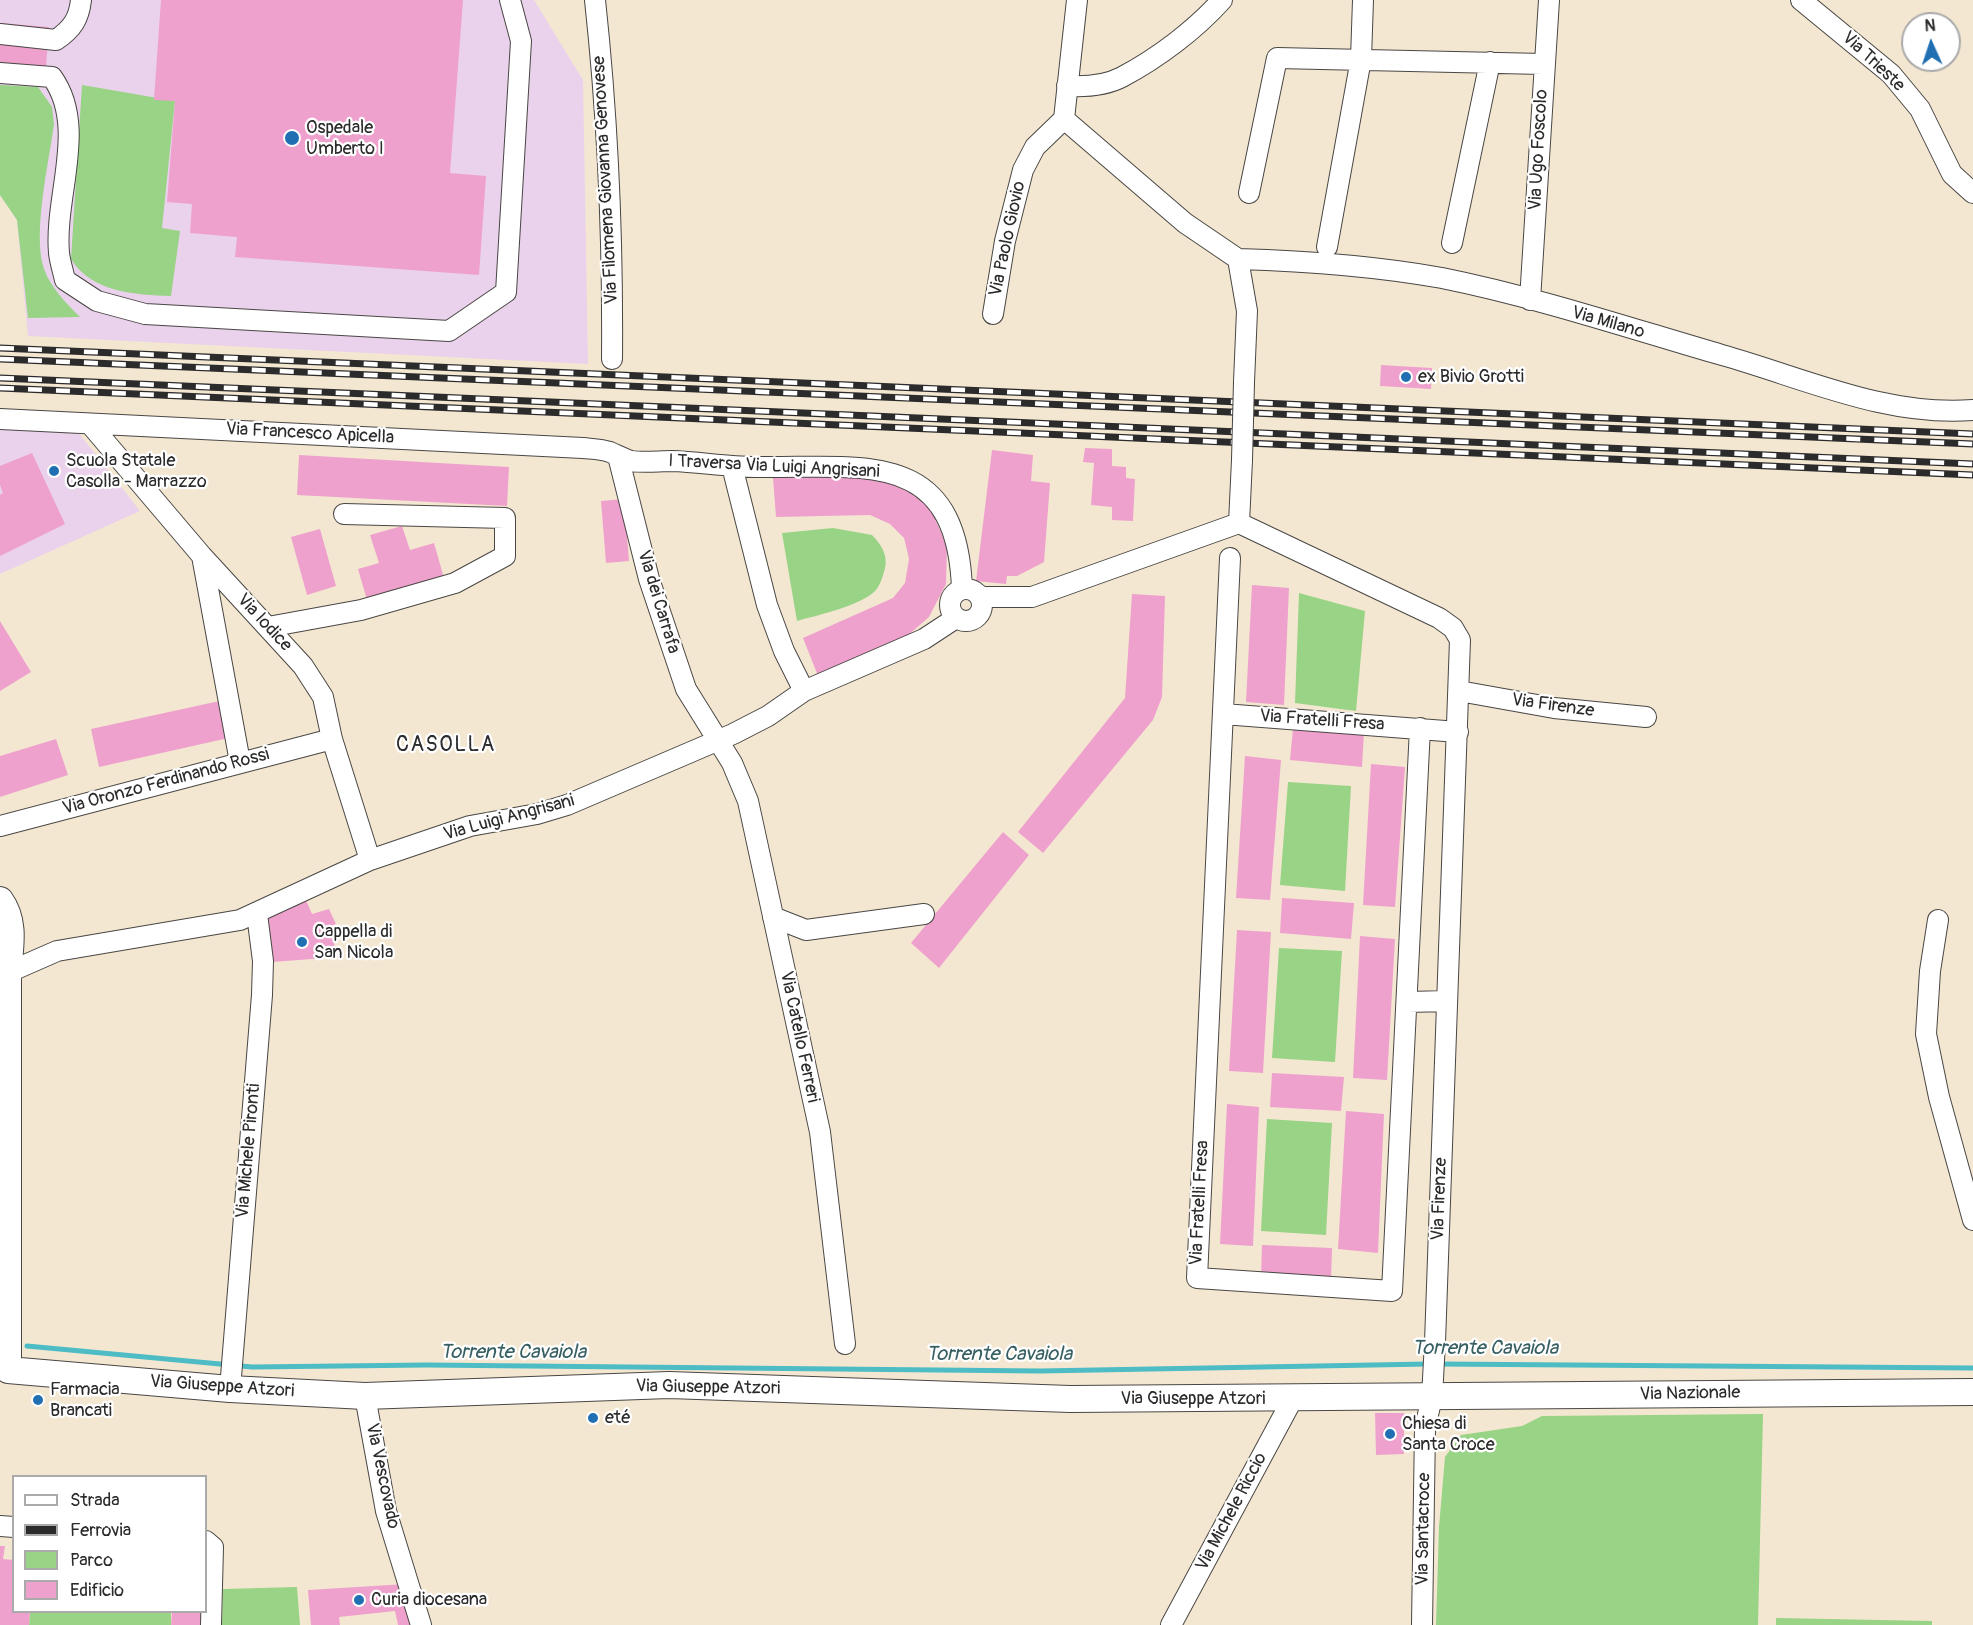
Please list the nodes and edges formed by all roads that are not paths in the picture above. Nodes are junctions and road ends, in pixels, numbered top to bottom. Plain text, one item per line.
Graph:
1 (81, 0) edge
2 (510, 0) edge
3 (595, 0) edge
4 (1077, 0) edge
5 (1222, 0) edge
6 (1363, 0) edge
7 (1549, 0) edge
8 (1801, 0) edge
9 (0, 34) edge
10 (1361, 59) junction
11 (1490, 62) junction
12 (1543, 64) junction
13 (0, 73) edge
14 (1067, 86) junction
15 (1064, 119) junction
16 (1249, 193) dead end
17 (1973, 193) edge
18 (1452, 243) dead end
19 (1327, 247) dead end
20 (1238, 259) junction
21 (1530, 300) junction
22 (993, 314) dead end
23 (612, 359) dead end
24 (1973, 410) edge
25 (0, 419) edge
26 (90, 424) junction
27 (618, 456) junction
28 (732, 465) junction
29 (344, 514) dead end
30 (1239, 523) junction
31 (202, 556) junction
32 (1230, 558) dead end
33 (962, 589) junction
34 (981, 597) junction
35 (1032, 597) junction
36 (956, 618) junction
37 (976, 618) junction
38 (268, 627) junction
39 (804, 691) junction
40 (1459, 691) junction
41 (1223, 714) junction
42 (1646, 717) dead end
43 (1420, 728) junction
44 (1458, 732) junction
45 (332, 739) junction
46 (717, 741) junction
47 (240, 762) junction
48 (0, 826) edge
49 (370, 860) junction
50 (0, 900) edge
51 (257, 914) junction
52 (924, 914) dead end
53 (773, 917) junction
54 (1938, 920) dead end
55 (4, 974) edge
56 (1408, 1002) junction
57 (1442, 1002) junction
58 (1973, 1220) edge
59 (845, 1344) dead end
60 (3, 1370) edge
61 (231, 1382) junction
62 (1973, 1392) edge
63 (1424, 1393) junction
64 (364, 1396) junction
65 (1292, 1400) junction
66 (209, 1544) edge
67 (211, 1625) edge
68 (421, 1625) edge
69 (1171, 1625) edge
70 (1422, 1625) edge

1 - 9 street
2 - 13 street
3 - 23 street, Via Filomena Giovanna Genovese
4 - 14 street
5 - 14 street
6 - 10 street
7 - 12 street, Via Ugo Foscolo
8 - 17 street, Via Trieste
10 - 11 street
10 - 16 street
10 - 19 street
11 - 12 street
11 - 18 street
12 - 21 street, Via Ugo Foscolo
14 - 15 street
15 - 20 street
15 - 22 street, Via Paolo Giovio
20 - 21 street, Via Milano
20 - 30 street, bridge
21 - 24 street, Via Milano
25 - 26 street, Via Francesco Apicella
26 - 27 street, Via Francesco Apicella
26 - 31 street, Via Iodice
27 - 28 street, I Traversa Via Luigi Angrisani
27 - 46 street, Via dei Carrafa
28 - 33 street, I Traversa Via Luigi Angrisani
28 - 39 street
29 - 38 street
30 - 35 street
30 - 40 street
31 - 38 street, Via Iodice
31 - 47 street
32 - 41 street, Via Fratelli Fresa
33 - 34 street
33 - 36 street, I Traversa Via Luigi Angrisani
34 - 35 street
34 - 37 street
35 - 37 street
36 - 37 street
36 - 39 street, Via Luigi Angrisani
38 - 45 street, Via Iodice
39 - 46 street, Via Luigi Angrisani
40 - 42 street, Via Firenze
40 - 44 street
41 - 43 street, Via Fratelli Fresa
41 - 56 street, Via Fratelli Fresa
43 - 44 street, Via Fratelli Fresa
43 - 56 street, Via Fratelli Fresa
44 - 57 street, Via Firenze
45 - 47 street, Via Oronzo Ferdinando Rossi
45 - 49 street, Via Iodice
46 - 49 street, Via Luigi Angrisani
46 - 53 street, Via Catello Ferreri
47 - 48 street, Via Oronzo Ferdinando Rossi
49 - 51 street, Via Luigi Angrisani
50 - 55 main road
51 - 55 street, Via Luigi Angrisani
51 - 61 street, Via Michele Pironti
52 - 53 street
53 - 59 street, Via Catello Ferreri
54 - 58 street
55 - 60 main road
56 - 57 street
57 - 63 street, Via Firenze
60 - 61 main road, Via Giuseppe Atzori
61 - 64 main road, Via Giuseppe Atzori
62 - 63 main road, Via Nazionale
63 - 65 main road, Via Giuseppe Atzori
63 - 70 street, Via Santacroce
64 - 65 main road, Via Giuseppe Atzori
64 - 68 street, Via Vescovado
65 - 69 street, Via Michele Riccio
66 - 67 street

